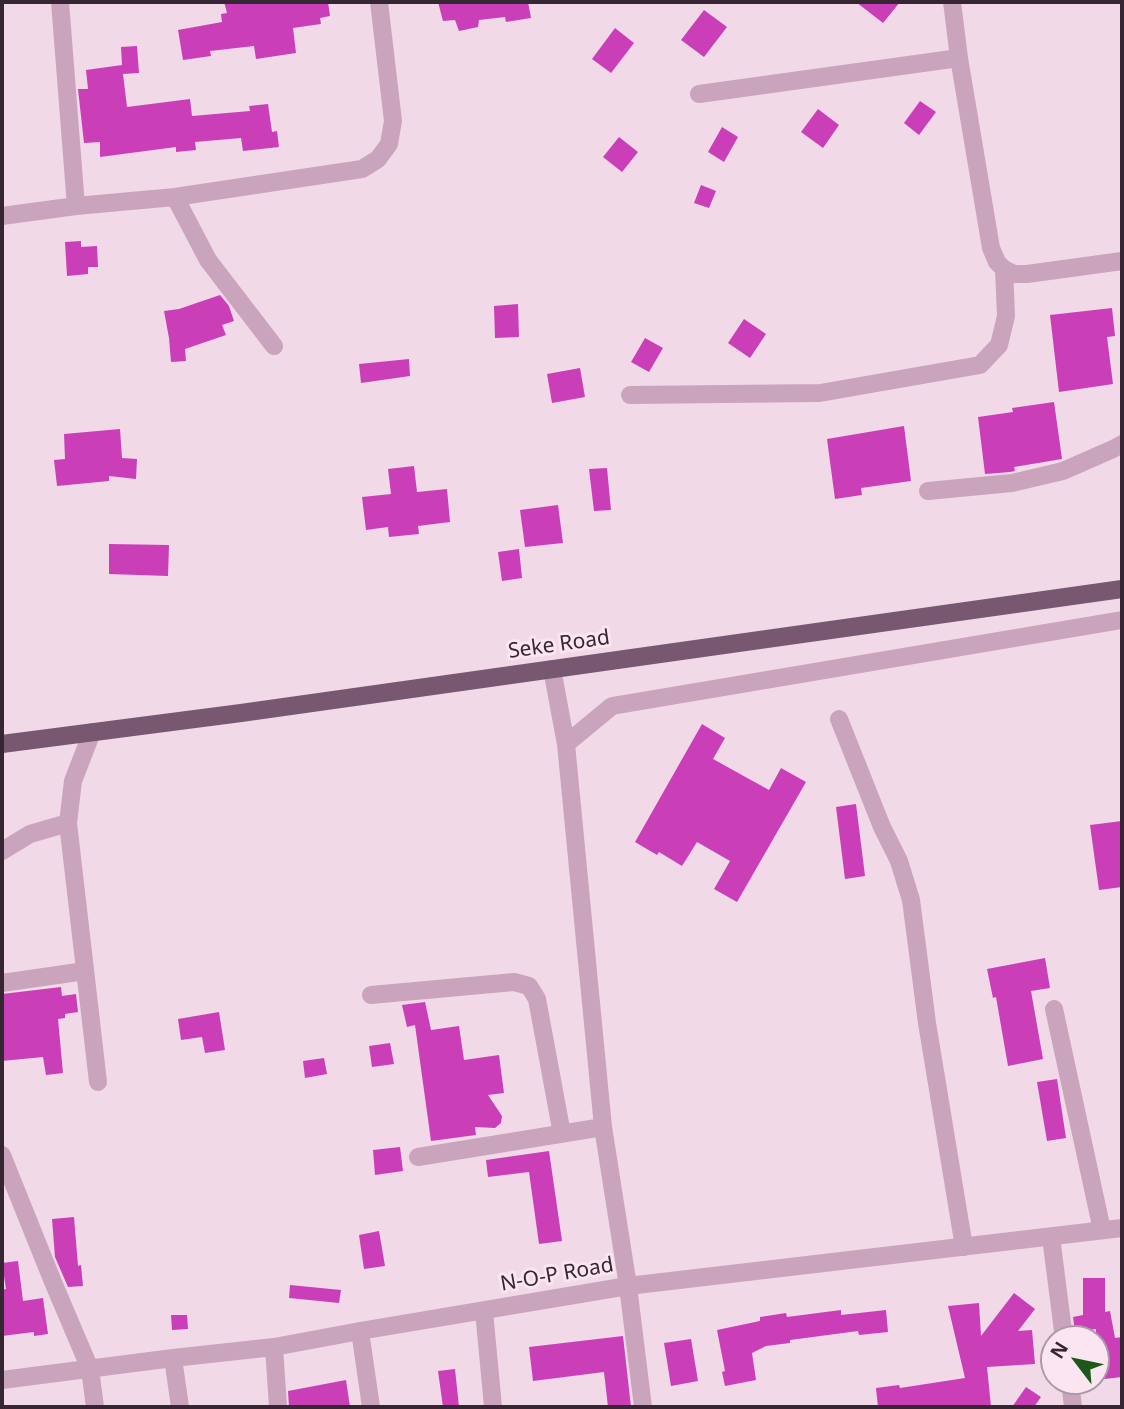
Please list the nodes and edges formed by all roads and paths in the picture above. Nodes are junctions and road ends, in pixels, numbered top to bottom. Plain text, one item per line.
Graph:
1 (60, 2) edge
2 (379, 2) edge
3 (952, 2) edge
4 (959, 58) junction
5 (699, 93) dead end
6 (175, 197) junction
7 (76, 206) junction
8 (2, 216) edge
9 (1122, 261) edge
10 (1004, 269) junction
11 (274, 346) dead end
12 (630, 396) dead end
13 (1122, 444) edge
14 (928, 491) dead end
15 (1122, 589) edge
16 (1122, 620) edge
17 (552, 669) junction
18 (839, 719) dead end
19 (92, 732) junction
20 (2, 744) edge
21 (566, 744) junction
22 (68, 823) junction
23 (2, 851) edge
24 (85, 971) junction
25 (2, 983) edge
26 (371, 995) dead end
27 (1054, 1009) dead end
28 (98, 1082) dead end
29 (603, 1128) junction
30 (562, 1134) junction
31 (2, 1155) edge
32 (418, 1157) dead end
33 (1122, 1228) edge
34 (1102, 1230) junction
35 (1051, 1237) junction
36 (964, 1247) junction
37 (628, 1286) junction
38 (484, 1311) junction
39 (1062, 1325) edge
40 (360, 1331) junction
41 (274, 1347) junction
42 (173, 1358) junction
43 (90, 1369) junction
44 (2, 1380) edge
45 (95, 1407) edge
46 (180, 1407) edge
47 (278, 1407) edge
48 (371, 1407) edge
49 (494, 1407) edge
50 (643, 1407) edge

1 - 7 street
2 - 6 street
3 - 4 street
4 - 5 street
4 - 10 street
6 - 7 street
6 - 11 street
7 - 8 street
9 - 10 street
10 - 12 street
13 - 14 street
15 - 17 main road, Seke Road
16 - 21 street
17 - 19 main road, Seke Road
17 - 21 street
18 - 36 street
19 - 20 main road, Seke Road
19 - 22 street
21 - 29 street
22 - 23 street
22 - 24 street
24 - 25 street
24 - 28 street
26 - 30 street
27 - 34 street
29 - 30 street
29 - 37 street
30 - 32 street
31 - 43 street
33 - 34 street, N-O-P Road
34 - 35 street, N-O-P Road
35 - 36 street, N-O-P Road
35 - 39 street
36 - 37 street, N-O-P Road
37 - 38 street, N-O-P Road
37 - 50 street
38 - 40 street, N-O-P Road
38 - 49 street
40 - 41 street, N-O-P Road
40 - 48 street
41 - 42 street, N-O-P Road
41 - 47 street
42 - 43 street, N-O-P Road
42 - 46 street
43 - 44 street, N-O-P Road
43 - 45 street

